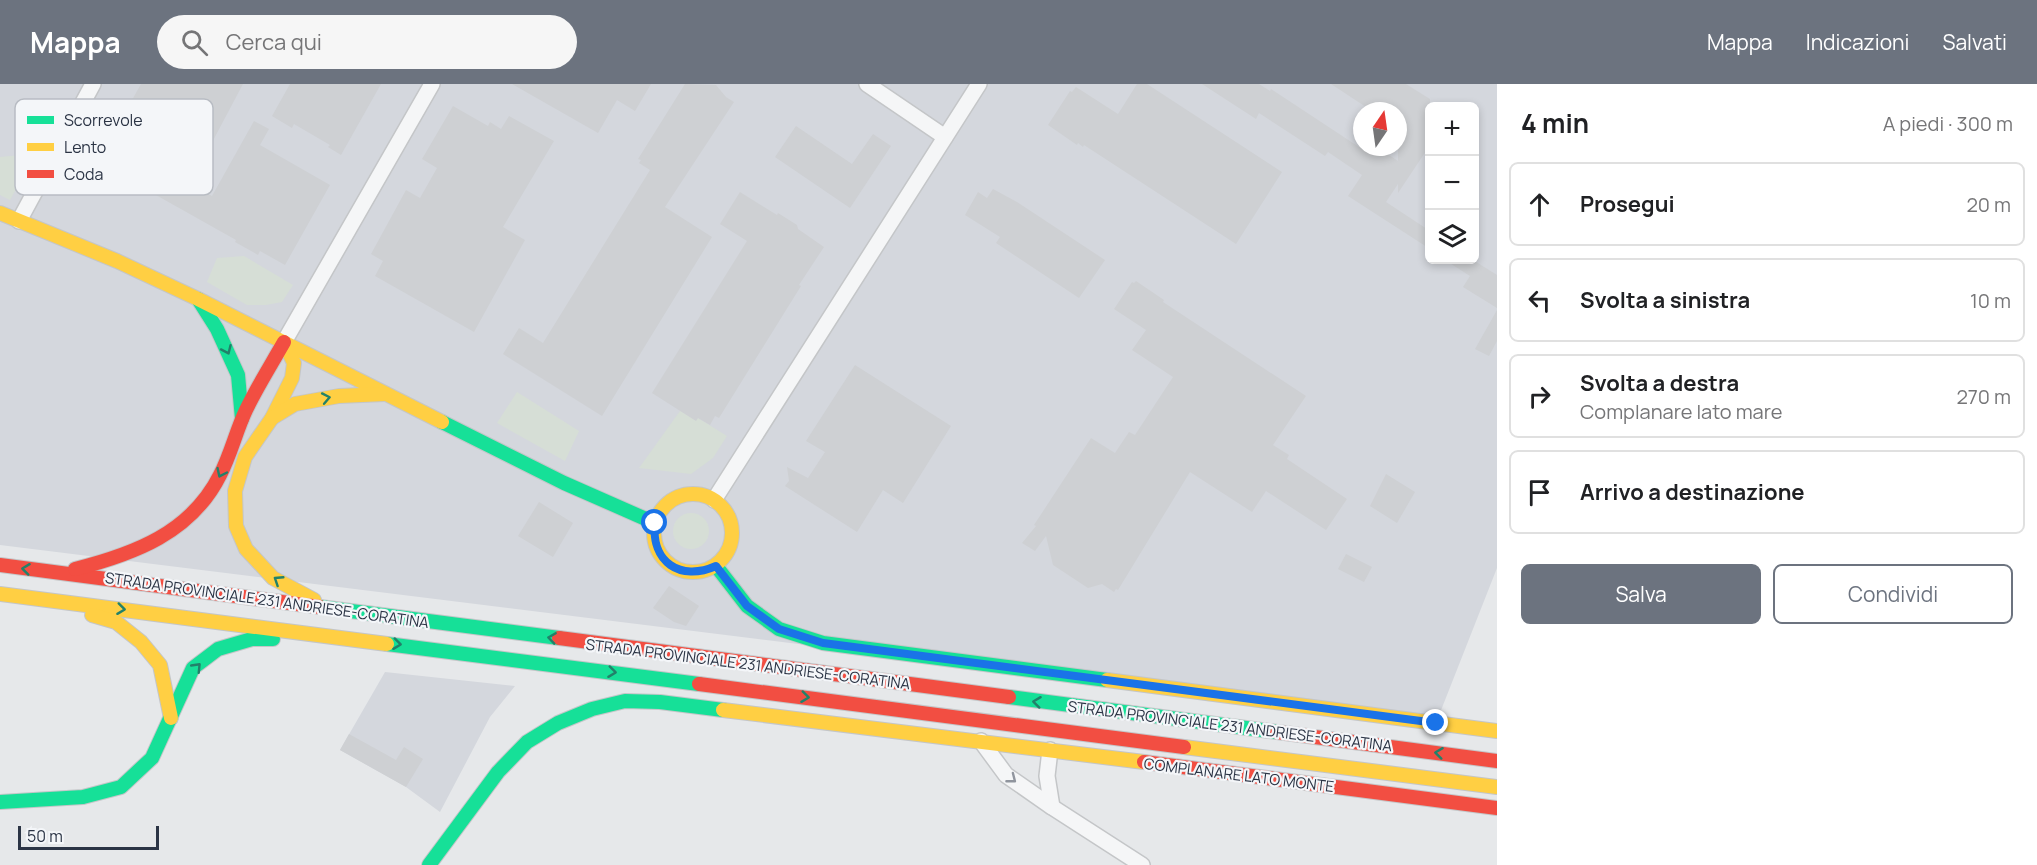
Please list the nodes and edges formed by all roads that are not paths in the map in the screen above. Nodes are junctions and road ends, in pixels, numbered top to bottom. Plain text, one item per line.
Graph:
1 (93, 84) edge
2 (432, 84) edge
3 (867, 84) edge
4 (979, 84) edge
5 (85, 99) edge
6 (945, 137) junction
7 (33, 195) edge
8 (0, 213) edge
9 (19, 221) junction
10 (198, 299) junction
11 (284, 342) junction
12 (385, 394) junction
13 (272, 418) junction
14 (242, 419) junction
15 (714, 500) junction
16 (655, 523) junction
17 (0, 566) edge
18 (716, 566) junction
19 (59, 573) junction
20 (0, 594) edge
21 (41, 599) junction
22 (329, 609) junction
23 (362, 639) junction
24 (171, 718) junction
25 (1497, 731) edge
26 (981, 741) junction
27 (1050, 750) junction
28 (1497, 761) edge
29 (1497, 787) edge
30 (0, 802) edge
31 (1052, 807) junction
32 (1497, 808) edge
33 (429, 865) edge
34 (1142, 865) edge

1 - 5 street
2 - 11 street
3 - 6 street
4 - 6 street
6 - 15 street
7 - 9 street
8 - 9 main road
9 - 10 main road
10 - 11 main road
10 -> 14 main road
11 - 12 main road
11 - 13 main road
11 - 14 main road
13 -> 12 main road
12 - 16 main road
22 -> 13 main road
14 -> 19 main road
15 - 16 main road
15 - 18 main road
16 - 18 main road
19 -> 17 main road, STRADA PROVINCIALE 231 ANDRIESE-CORATINA
18 - 25 main road
19 - 22 main road, STRADA PROVINCIALE 231 ANDRIESE-CORATINA
20 - 21 main road, STRADA PROVINCIALE 231 ANDRIESE-CORATINA
21 -> 23 main road, STRADA PROVINCIALE 231 ANDRIESE-CORATINA
21 - 24 main road
28 -> 22 main road, STRADA PROVINCIALE 231 ANDRIESE-CORATINA
24 -> 23 main road
23 -> 29 main road, STRADA PROVINCIALE 231 ANDRIESE-CORATINA
24 - 30 main road
26 - 27 main road, COMPLANARE LATO MONTE
26 -> 31 street
26 - 33 main road, COMPLANARE LATO MONTE
27 - 31 street
27 - 32 main road, COMPLANARE LATO MONTE
31 - 34 street

